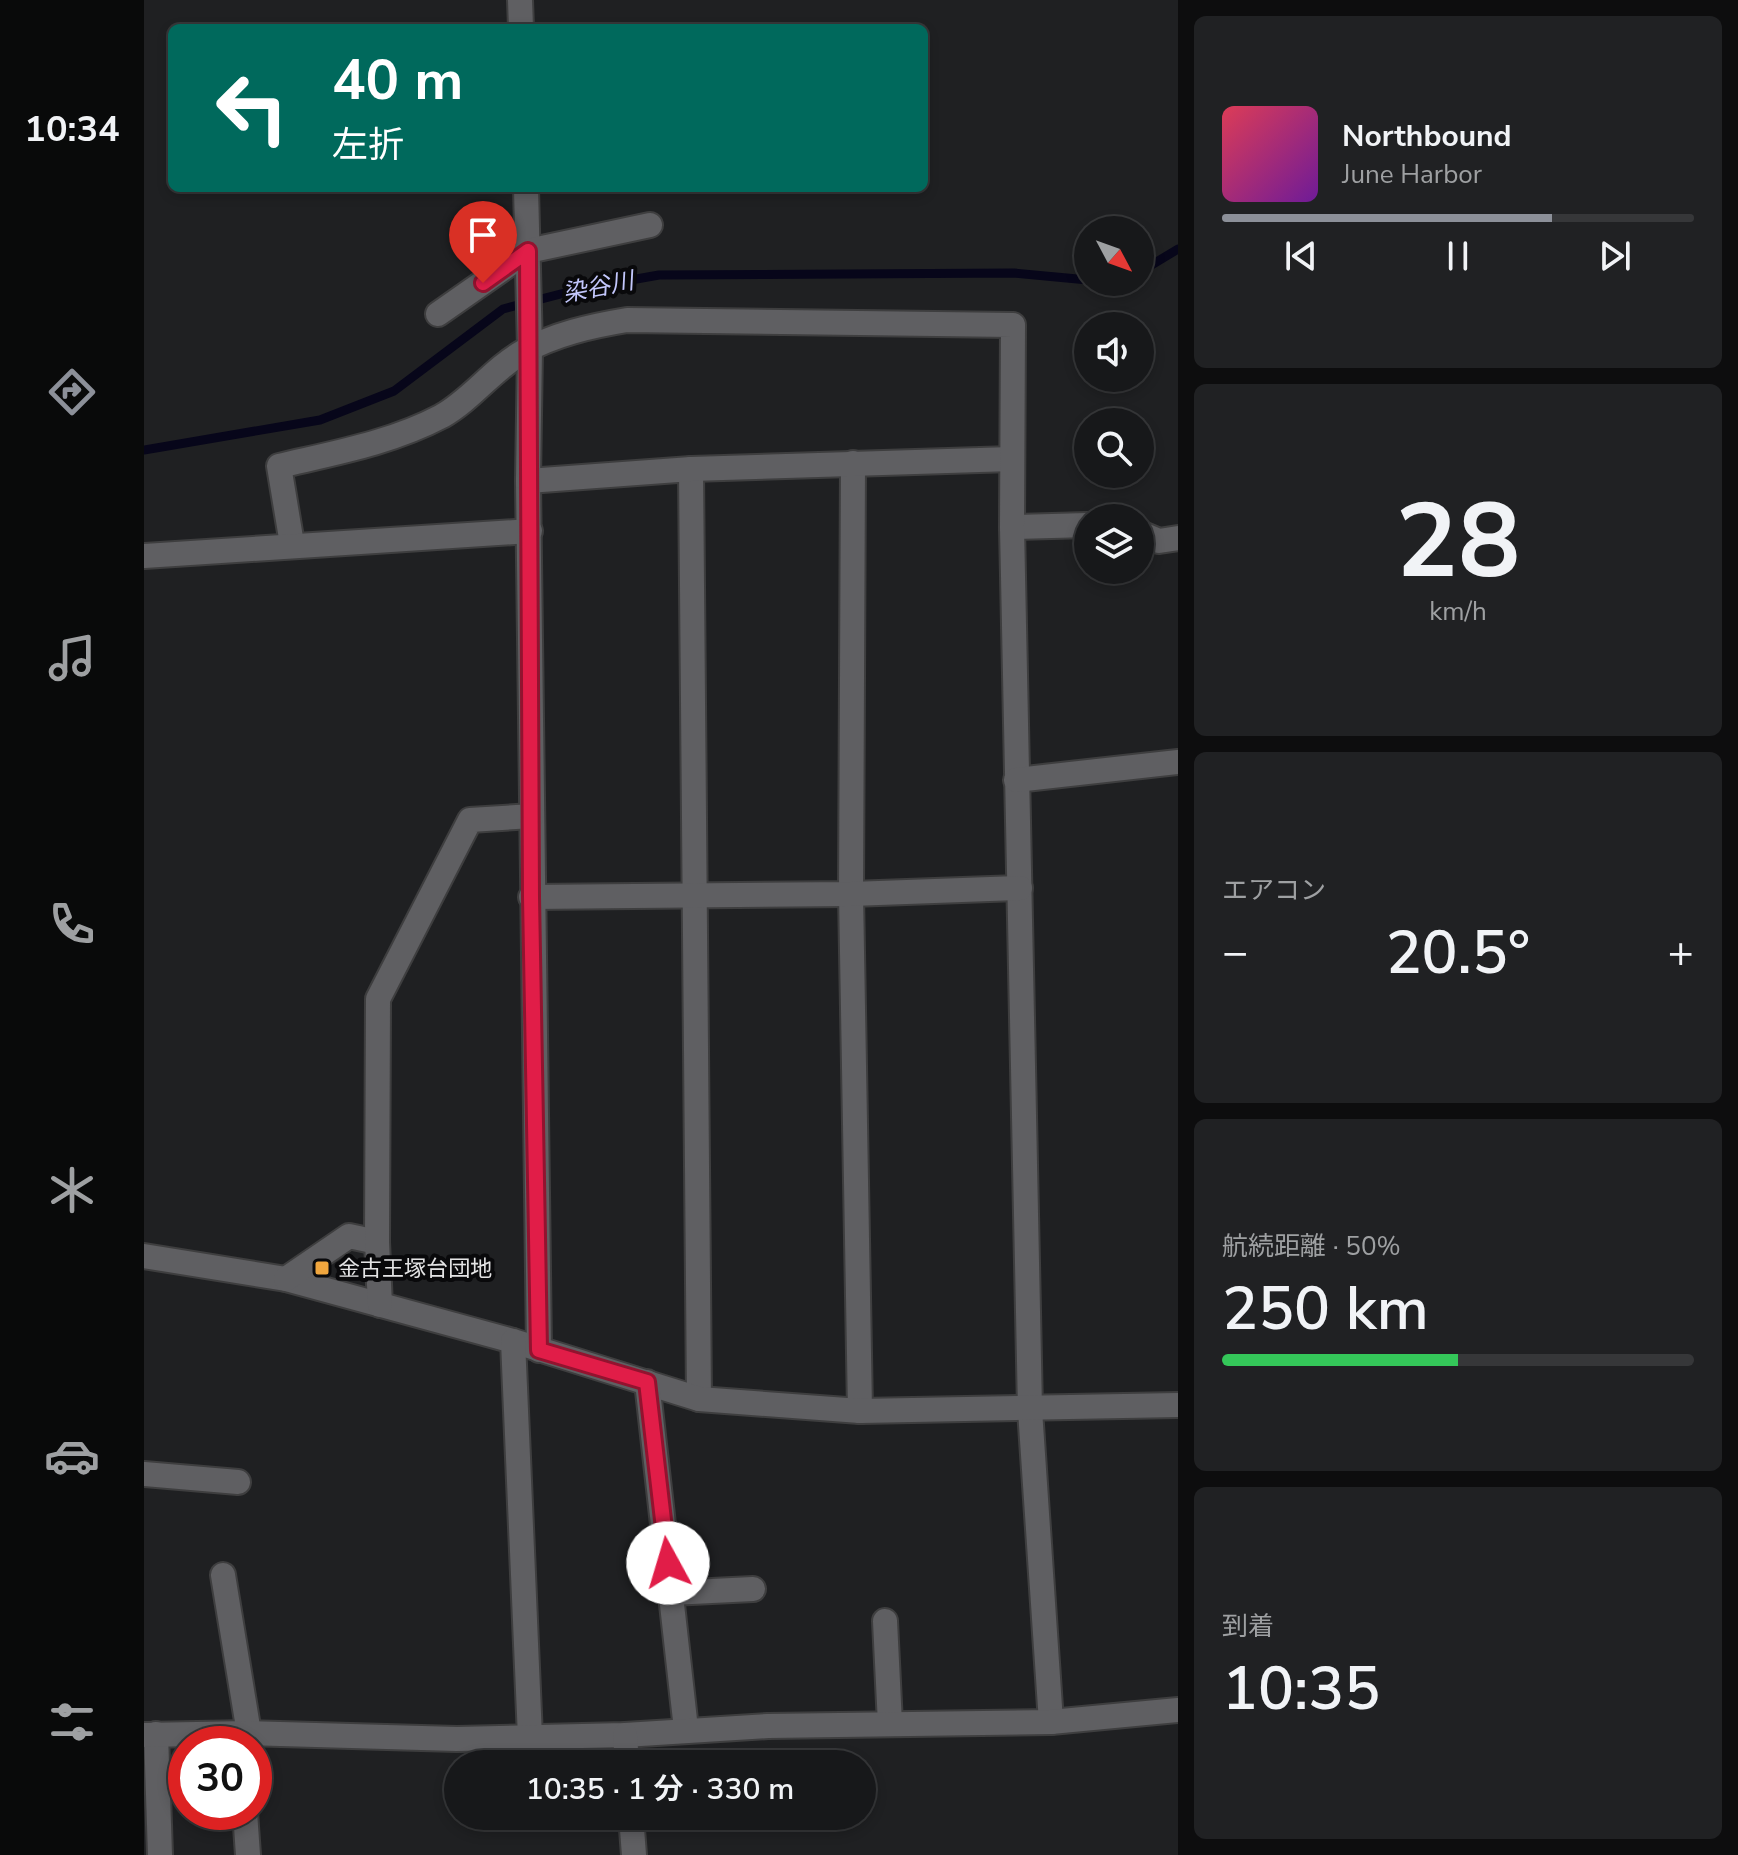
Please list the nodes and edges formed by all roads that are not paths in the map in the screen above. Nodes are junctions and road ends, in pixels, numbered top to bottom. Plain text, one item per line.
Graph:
1 (520, 0) edge
2 (521, 24) edge
3 (526, 192) edge
4 (650, 225) dead end
5 (528, 251) junction
6 (438, 314) dead end
7 (530, 349) junction
8 (1012, 459) junction
9 (853, 463) junction
10 (691, 469) junction
11 (528, 481) junction
12 (1074, 525) edge
13 (1012, 527) junction
14 (530, 531) junction
15 (1178, 538) edge
16 (1154, 539) edge
17 (292, 544) junction
18 (144, 556) edge
19 (1178, 762) edge
20 (1016, 780) junction
21 (532, 816) junction
22 (1020, 888) junction
23 (696, 893) junction
24 (851, 894) junction
25 (531, 897) junction
26 (377, 1242) junction
27 (144, 1256) edge
28 (286, 1279) junction
29 (380, 1305) junction
30 (513, 1341) junction
31 (539, 1350) junction
32 (647, 1382) junction
33 (699, 1399) junction
34 (1178, 1405) edge
35 (1030, 1410) junction
36 (860, 1411) junction
37 (144, 1474) edge
38 (238, 1482) dead end
39 (223, 1575) dead end
40 (753, 1589) dead end
41 (671, 1593) junction
42 (885, 1621) dead end
43 (1178, 1710) edge
44 (1051, 1722) junction
45 (890, 1724) junction
46 (242, 1726) edge
47 (686, 1729) junction
48 (150, 1734) edge
49 (625, 1735) junction
50 (272, 1737) edge
51 (530, 1737) junction
52 (626, 1750) edge
53 (246, 1830) edge
54 (632, 1830) edge
55 (160, 1855) edge
56 (248, 1855) edge
57 (634, 1855) edge

1 - 2 street
3 - 5 street
4 - 5 street
5 - 6 street
5 - 7 street
7 - 8 street
7 - 11 street
7 - 17 street
8 - 9 street
8 - 13 street
9 - 10 street
9 - 24 street
10 - 11 street
10 - 23 street
11 - 14 street
12 - 13 street
13 - 20 street
14 - 17 street
14 - 21 street
15 - 16 street
17 - 18 street
19 - 20 street
20 - 22 street
21 - 25 street
21 - 26 street
22 - 24 street
22 - 35 street
23 - 24 street
23 - 25 street
23 - 33 street
24 - 36 street
25 - 31 street
26 - 28 street
26 - 29 street
27 - 28 street
28 - 29 street
29 - 30 street
30 - 31 street
30 - 51 street
31 - 32 street
32 - 33 street
32 - 41 street
33 - 36 street
34 - 35 street
35 - 36 street
35 - 44 street
37 - 38 street
39 - 46 street
40 - 41 street
41 - 47 street
42 - 45 street
43 - 44 street
44 - 45 street
45 - 47 street
47 - 49 street
48 - 55 street
49 - 51 street
49 - 52 street
50 - 51 street
53 - 56 street
54 - 57 street

